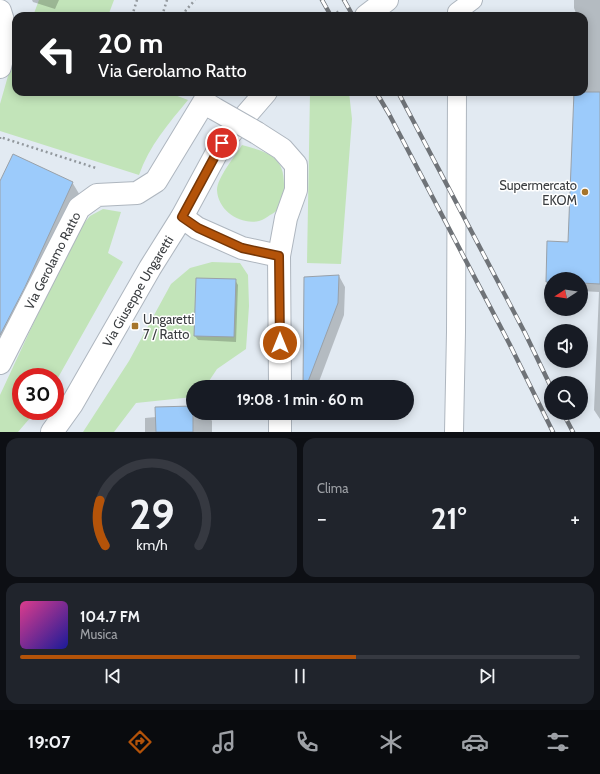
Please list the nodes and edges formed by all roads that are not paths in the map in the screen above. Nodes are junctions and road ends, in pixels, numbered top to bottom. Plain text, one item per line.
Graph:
1 (387, 0) edge
2 (473, 0) edge
3 (0, 11) edge
4 (371, 12) edge
5 (457, 12) edge
6 (3, 46) edge
7 (0, 67) edge
8 (263, 96) edge
9 (457, 96) edge
10 (208, 101) edge
11 (182, 217) junction
12 (279, 256) junction
13 (0, 362) edge
14 (280, 380) edge
15 (280, 420) edge
16 (52, 432) edge
17 (280, 432) edge
18 (454, 432) edge

1 - 4 street
2 - 5 lane
3 - 6 street
6 - 7 street
8 - 11 street, Via Giuseppe Ungaretti
9 - 18 lane
10 - 12 street, Via Gerolamo Ratto, bridge
10 - 13 street, Via Gerolamo Ratto
11 - 12 street
11 - 16 street, Via Giuseppe Ungaretti
12 - 14 street, Via Gerolamo Ratto
15 - 17 street

